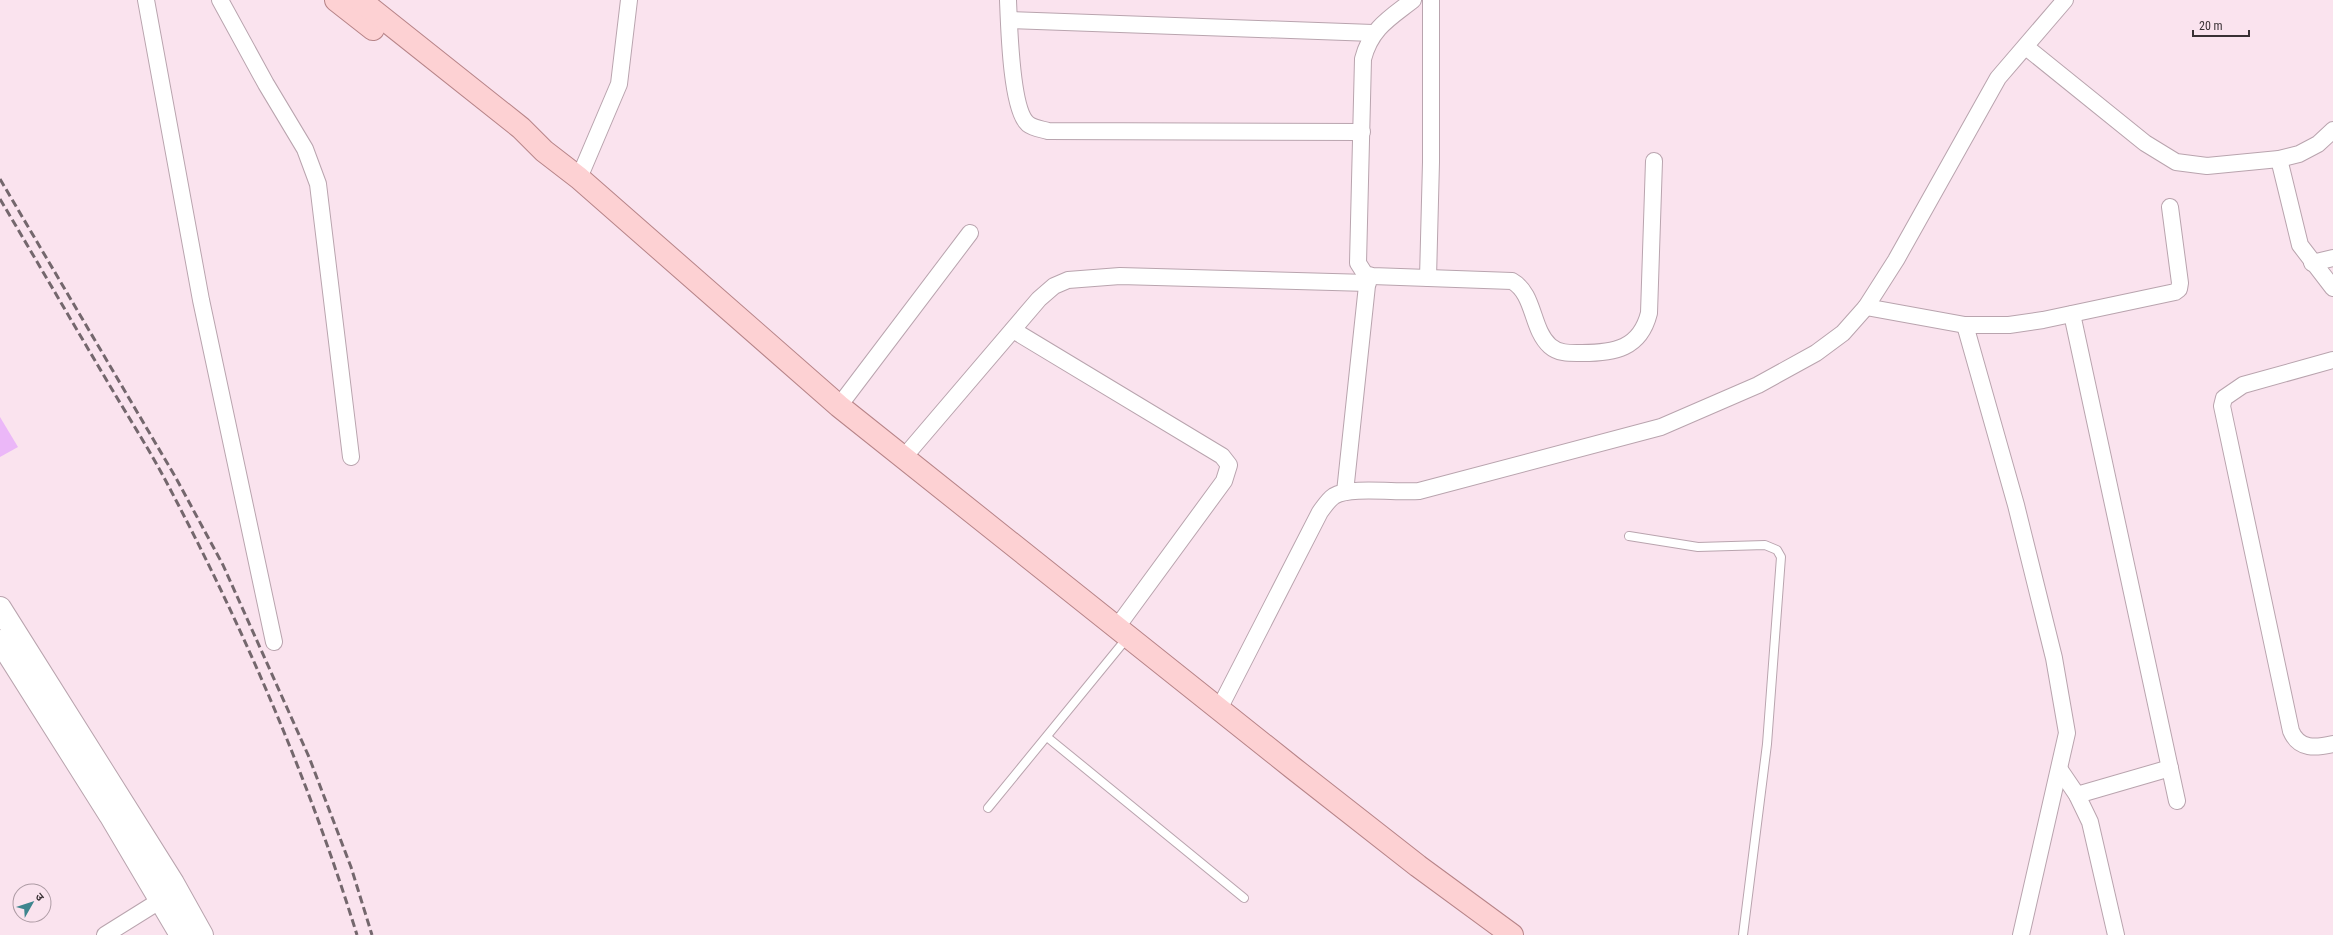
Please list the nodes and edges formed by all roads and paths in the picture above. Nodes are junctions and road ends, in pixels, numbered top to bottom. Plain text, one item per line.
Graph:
1 (146, 0) edge
2 (220, 0) edge
3 (336, 0) edge
4 (360, 0) edge
5 (629, 0) edge
6 (1008, 0) edge
7 (1414, 0) edge
8 (1432, 0) edge
9 (2065, 0) edge
10 (1009, 20) junction
11 (1373, 33) junction
12 (2026, 47) junction
13 (2333, 130) edge
14 (1362, 132) junction
15 (544, 151) junction
16 (2279, 160) junction
17 (1654, 161) dead end
18 (579, 178) junction
19 (2170, 207) dead end
20 (970, 233) dead end
21 (2333, 258) edge
22 (2312, 263) junction
23 (1428, 278) junction
24 (1368, 279) junction
25 (2333, 288) edge
26 (1866, 307) junction
27 (2072, 314) junction
28 (1965, 325) junction
29 (1013, 330) junction
30 (2333, 360) edge
31 (839, 406) junction
32 (904, 456) junction
33 (351, 457) dead end
34 (1345, 492) junction
35 (1629, 536) dead end
36 (0, 608) edge
37 (1123, 631) junction
38 (0, 640) edge
39 (274, 642) dead end
40 (1219, 709) junction
41 (1047, 737) junction
42 (2333, 744) edge
43 (2170, 768) junction
44 (2060, 770) junction
45 (2077, 795) junction
46 (2177, 801) dead end
47 (988, 808) dead end
48 (1244, 898) dead end
49 (161, 900) junction
50 (105, 935) edge
51 (181, 935) edge
52 (202, 935) edge
53 (1512, 935) edge
54 (1743, 935) edge
55 (2021, 935) edge
56 (2116, 935) edge

1 - 39 street
2 - 33 street
3 - 15 main road
4 - 15 main road
5 - 18 street
6 - 10 street
7 - 11 street
8 - 23 street
9 - 12 street
10 - 11 street
10 - 14 street
11 - 14 street
12 - 16 street
12 - 26 street
13 - 16 street
14 - 24 street
15 - 18 main road
16 - 22 street
17 - 23 street
18 - 31 main road
19 - 27 street
20 - 31 street
21 - 22 street
22 - 25 street
23 - 24 street
24 - 29 street
24 - 34 street
26 - 28 street
26 - 34 street
27 - 28 street
27 - 43 street
28 - 44 street
29 - 32 street
29 - 37 street
30 - 42 street
31 - 32 main road
32 - 37 main road
34 - 40 street
35 - 54 lane
36 - 52 street
37 - 40 main road
37 - 41 lane
38 - 49 street
40 - 53 main road
41 - 47 lane
41 - 48 lane
43 - 45 street
43 - 46 street
44 - 45 street
44 - 55 street
45 - 56 street
49 - 50 street
49 - 51 street

